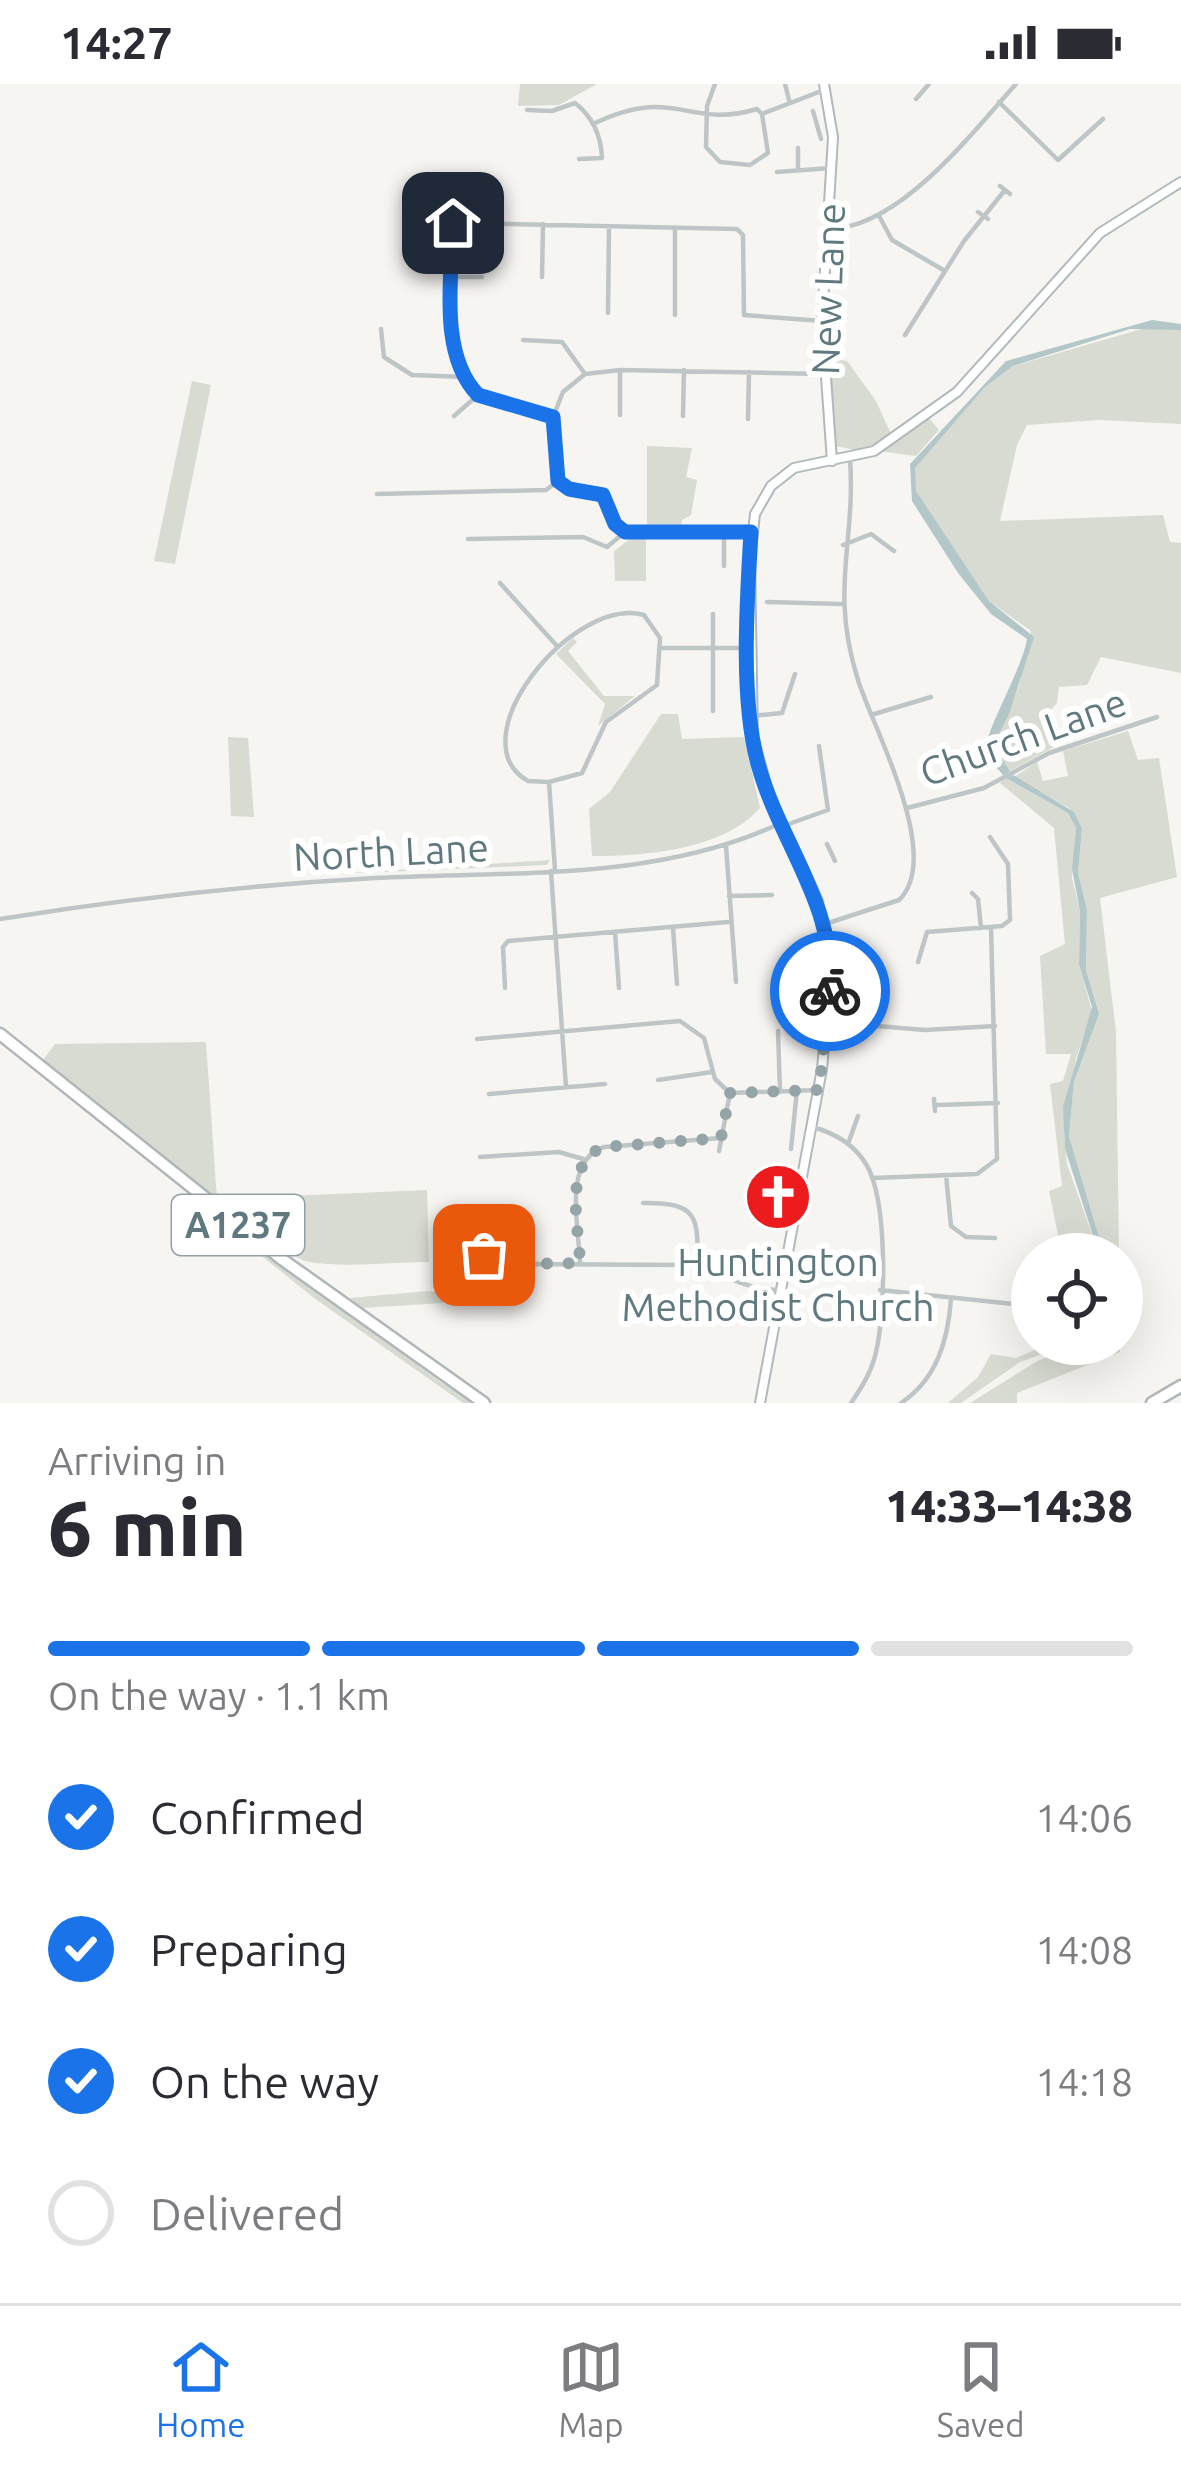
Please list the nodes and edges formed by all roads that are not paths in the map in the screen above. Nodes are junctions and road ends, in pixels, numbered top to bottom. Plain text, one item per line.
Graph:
1 (715, 84) edge
2 (785, 84) edge
3 (929, 84) edge
4 (1016, 84) edge
5 (824, 87) edge
6 (571, 94) dead end
7 (626, 98) dead end
8 (690, 99) dead end
9 (916, 99) dead end
10 (789, 100) junction
11 (999, 102) junction
12 (575, 103) junction
13 (707, 106) junction
14 (527, 110) dead end
15 (814, 111) dead end
16 (762, 114) junction
17 (830, 117) junction
18 (1102, 119) dead end
19 (816, 120) junction
20 (593, 124) junction
21 (821, 139) dead end
22 (798, 148) dead end
23 (579, 159) dead end
24 (832, 168) junction
25 (798, 169) junction
26 (777, 172) dead end
27 (1181, 182) edge
28 (1005, 190) dead end
29 (879, 216) junction
30 (420, 222) dead end
31 (453, 223) junction
32 (542, 224) junction
33 (747, 225) dead end
34 (609, 226) junction
35 (675, 228) junction
36 (827, 229) junction
37 (741, 231) junction
38 (945, 271) junction
39 (452, 277) junction
40 (542, 277) dead end
41 (482, 278) dead end
42 (608, 313) dead end
43 (675, 315) dead end
44 (822, 321) junction
45 (381, 328) dead end
46 (905, 334) dead end
47 (523, 340) dead end
48 (620, 370) junction
49 (684, 370) junction
50 (749, 372) junction
51 (585, 374) junction
52 (823, 374) junction
53 (465, 377) junction
54 (478, 395) junction
55 (454, 416) dead end
56 (620, 416) dead end
57 (683, 416) dead end
58 (553, 417) junction
59 (748, 419) dead end
60 (850, 458) junction
61 (832, 461) junction
62 (558, 481) junction
63 (377, 494) dead end
64 (625, 532) junction
65 (724, 532) junction
66 (751, 532) junction
67 (468, 539) dead end
68 (843, 545) junction
69 (894, 551) dead end
70 (724, 566) dead end
71 (500, 583) dead end
72 (767, 602) dead end
73 (841, 604) junction
74 (713, 614) dead end
75 (557, 646) junction
76 (660, 648) junction
77 (712, 648) junction
78 (750, 648) junction
79 (795, 674) dead end
80 (931, 698) dead end
81 (713, 711) dead end
82 (871, 715) junction
83 (751, 716) junction
84 (1157, 717) dead end
85 (819, 746) dead end
86 (549, 782) junction
87 (907, 808) junction
88 (782, 825) junction
89 (990, 837) dead end
90 (827, 844) dead end
91 (726, 846) junction
92 (835, 861) dead end
93 (552, 870) junction
94 (972, 893) dead end
95 (772, 895) dead end
96 (729, 896) junction
97 (0, 920) edge
98 (728, 922) junction
99 (825, 924) junction
100 (673, 928) junction
101 (981, 928) junction
102 (991, 928) junction
103 (615, 932) junction
104 (555, 937) junction
105 (918, 962) dead end
106 (736, 982) dead end
107 (677, 984) dead end
108 (505, 988) dead end
109 (619, 988) dead end
110 (828, 1022) junction
111 (995, 1027) junction
112 (778, 1030) dead end
113 (562, 1031) junction
114 (0, 1034) edge
115 (477, 1039) dead end
116 (712, 1072) junction
117 (658, 1080) dead end
118 (605, 1084) dead end
119 (566, 1087) junction
120 (797, 1090) junction
121 (819, 1090) junction
122 (781, 1092) junction
123 (730, 1093) junction
124 (489, 1094) dead end
125 (998, 1102) junction
126 (935, 1105) dead end
127 (858, 1115) dead end
128 (813, 1127) junction
129 (721, 1138) junction
130 (848, 1144) junction
131 (790, 1149) dead end
132 (719, 1151) dead end
133 (480, 1157) dead end
134 (584, 1159) junction
135 (946, 1175) junction
136 (872, 1178) junction
137 (648, 1205) dead end
138 (476, 1222) dead end
139 (995, 1238) dead end
140 (580, 1263) junction
141 (698, 1267) junction
142 (784, 1290) junction
143 (880, 1290) junction
144 (951, 1297) junction
145 (1011, 1305) edge
146 (1181, 1386) edge
147 (484, 1403) edge
148 (760, 1403) edge
149 (851, 1403) edge
150 (901, 1403) edge
151 (1152, 1403) edge

1 - 13 street
2 - 10 street
3 - 9 street
4 - 11 street
5 - 10 street
5 - 17 street, New Lane
6 - 12 street
7 - 20 street
8 - 13 street
10 - 16 street
11 - 18 street
11 - 29 street
12 - 14 street
12 - 20 street
13 - 16 street
13 - 16 street
15 - 19 street
17 - 19 street
17 - 24 street, New Lane
19 - 21 street
20 - 23 street
22 - 25 street
24 - 25 street
24 - 36 street, New Lane
25 - 26 street
27 - 60 street
28 - 38 street
29 - 36 street
29 - 38 street
30 - 31 street
31 - 32 street
31 - 39 street
32 - 34 street
32 - 40 street
33 - 37 street
34 - 35 street
34 - 42 street
35 - 37 street
35 - 43 street
36 - 44 street, New Lane
37 - 44 street
38 - 46 street
39 - 41 street
39 - 53 street
44 - 52 street, New Lane
45 - 53 street
47 - 51 street
48 - 49 street
48 - 51 street
48 - 56 street
49 - 50 street
49 - 57 street
50 - 52 street
50 - 59 street
51 - 58 street
52 - 61 street, New Lane
53 - 54 street
54 - 55 street
54 - 58 street
58 - 62 street
60 - 61 street
60 - 68 street
61 - 66 street
62 - 63 street
62 - 64 street
64 - 65 street
64 - 67 street
65 - 66 street
65 - 70 street
66 - 78 street
68 - 69 street
68 - 73 street
71 - 75 street
72 - 73 street
73 - 82 street
74 - 77 street
75 - 76 street
75 - 86 street
76 - 77 street
76 - 86 street
77 - 78 street
77 - 81 street
78 - 83 street
79 - 83 street
80 - 82 street
82 - 87 street
83 - 88 street
84 - 87 street, Church Lane
85 - 88 street, North Lane
86 - 93 street
87 - 99 street
88 - 91 street, North Lane
88 - 99 street
89 - 102 street
90 - 92 street
91 - 93 street, North Lane
91 - 96 street
93 - 97 street, North Lane
93 - 104 street
94 - 101 street
95 - 96 street
96 - 98 street
98 - 100 street
98 - 106 street
99 - 110 street
100 - 103 street
100 - 107 street
101 - 102 street
101 - 105 street
102 - 111 street
103 - 104 street
103 - 109 street
104 - 108 street
104 - 113 street
110 - 111 street
110 - 121 street
111 - 125 street
112 - 122 street
113 - 115 street
113 - 116 street
113 - 119 street
114 - 147 highway, A1237
116 - 117 street
116 - 123 street
118 - 119 street
119 - 124 street
120 - 121 street
120 - 122 street
120 - 131 street
121 - 128 street
122 - 123 street
123 - 129 street
125 - 126 street
125 - 135 street
127 - 130 street
128 - 130 street
128 - 142 street
129 - 132 street
129 - 134 street
130 - 136 street
133 - 134 street
134 - 140 street
135 - 136 street
135 - 139 street
136 - 143 street
137 - 141 street
138 - 140 street
140 - 141 street
141 - 142 street
142 - 148 street
143 - 144 street
143 - 149 street
144 - 145 street
144 - 150 street
146 - 151 highway

